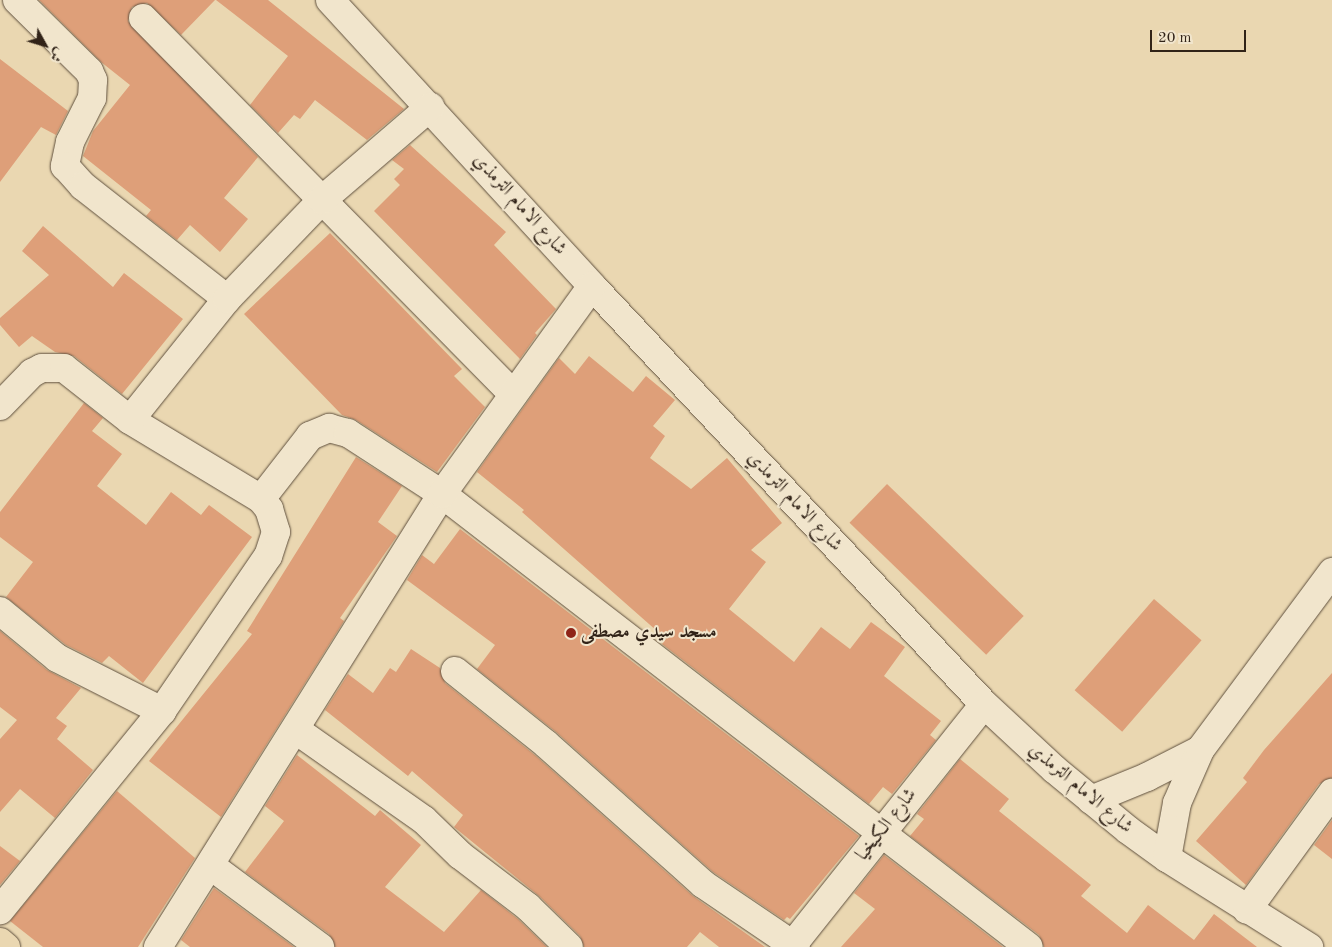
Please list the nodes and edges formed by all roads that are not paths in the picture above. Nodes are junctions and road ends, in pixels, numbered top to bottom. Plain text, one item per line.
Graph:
1 (17, 0) edge
2 (330, 0) edge
3 (143, 18) dead end
4 (430, 107) junction
5 (322, 200) junction
6 (592, 286) junction
7 (227, 299) junction
8 (514, 394) junction
9 (0, 406) edge
10 (130, 420) junction
11 (442, 494) junction
12 (261, 499) junction
13 (1328, 588) edge
14 (0, 611) edge
15 (454, 671) dead end
16 (984, 704) junction
17 (162, 710) junction
18 (296, 730) junction
19 (1200, 750) junction
20 (1332, 793) edge
21 (1091, 800) junction
22 (880, 834) junction
23 (1167, 858) junction
24 (211, 866) junction
25 (0, 910) edge
26 (1247, 910) junction
27 (1278, 940) edge
28 (0, 942) edge
29 (794, 946) edge
30 (6, 947) edge
31 (158, 947) edge
32 (320, 947) edge
33 (569, 947) edge
34 (1029, 947) edge
35 (1309, 947) edge

1 - 7 street
2 - 4 street, شارع الامام الترمذي
3 - 5 street
4 - 5 street
4 - 6 street, شارع الامام الترمذي
5 - 7 street
5 - 8 street
6 - 8 street
6 - 16 street, شارع الامام الترمذي
7 - 10 street
8 - 11 street
9 - 10 street
10 - 12 street
11 - 12 street
11 - 18 street
11 - 22 street
12 - 17 street
13 - 19 street
14 - 17 street
15 - 29 street
16 - 21 street, شارع الامام الترمذي
16 - 22 street, شارع الكيخيا
17 - 25 street
18 - 24 street
18 - 33 street
19 - 21 street
19 - 23 street
20 - 26 street
21 - 23 street, شارع الامام الترمذي
22 - 29 street, شارع الكيخيا
22 - 34 street
23 - 26 street, شارع الامام الترمذي
24 - 31 street
24 - 32 street
26 - 27 street, شارع الامام الترمذي
27 - 35 street, شارع الامام الترمذي
28 - 30 main road

